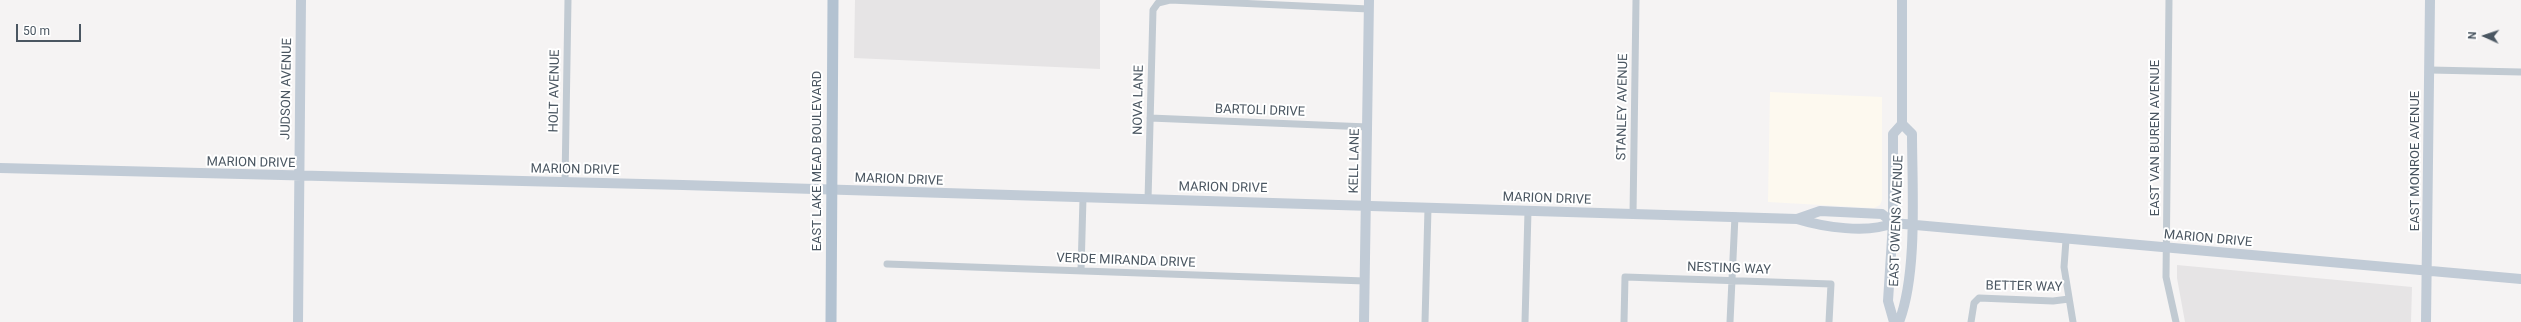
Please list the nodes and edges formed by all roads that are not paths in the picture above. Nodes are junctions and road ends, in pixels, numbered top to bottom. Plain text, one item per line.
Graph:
1 (301, 0) edge
2 (568, 0) edge
3 (833, 0) edge
4 (1636, 0) edge
5 (1902, 0) edge
6 (2169, 0) edge
7 (2430, 0) edge
8 (1369, 4) edge
9 (2430, 70) junction
10 (2521, 72) edge
11 (1150, 118) junction
12 (1902, 124) junction
13 (1368, 127) junction
14 (0, 168) edge
15 (298, 177) junction
16 (565, 182) junction
17 (831, 190) junction
18 (1083, 198) junction
19 (1148, 200) junction
20 (1367, 205) junction
21 (1428, 208) junction
22 (1528, 211) junction
23 (1633, 214) junction
24 (1735, 216) junction
25 (1797, 219) junction
26 (1892, 223) junction
27 (1912, 226) junction
28 (2066, 240) junction
29 (2167, 249) junction
30 (887, 264) dead end
31 (1081, 271) junction
32 (2428, 271) junction
33 (2521, 279) edge
34 (1366, 281) junction
35 (1733, 281) junction
36 (2069, 299) junction
37 (298, 322) edge
38 (831, 322) edge
39 (1364, 322) edge
40 (1425, 322) edge
41 (1524, 322) edge
42 (1624, 322) edge
43 (1730, 322) edge
44 (1829, 322) edge
45 (1894, 322) edge
46 (1899, 322) edge
47 (1971, 322) edge
48 (2073, 322) edge
49 (2176, 322) edge
50 (2426, 322) edge

1 - 15 street, JUDSON AVENUE
2 - 16 street, HOLT AVENUE
3 - 17 main road, EAST LAKE MEAD BOULEVARD
4 - 23 street, STANLEY AVENUE
5 - 12 street, EAST OWENS AVENUE
6 - 29 street, EAST VAN BUREN AVENUE
7 - 9 street, EAST MONROE AVENUE
8 - 11 street, NOVA LANE
8 - 13 street, KELL LANE
9 - 10 street
9 - 32 street, EAST MONROE AVENUE
11 - 13 street, BARTOLI DRIVE
11 - 19 street, NOVA LANE
12 - 26 street, EAST OWENS AVENUE
12 - 27 street, EAST OWENS AVENUE
13 - 20 street, KELL LANE
14 - 15 street, MARION DRIVE
15 - 16 street, MARION DRIVE
15 - 37 street, JUDSON AVENUE
16 - 17 street, MARION DRIVE
17 - 18 street, MARION DRIVE
17 - 38 main road, EAST LAKE MEAD BOULEVARD
18 - 19 street, MARION DRIVE
18 - 31 street
19 - 20 street, MARION DRIVE
20 - 21 street, MARION DRIVE
20 - 34 street, KELL LANE
21 - 22 street, MARION DRIVE
21 - 40 street
22 - 23 street, MARION DRIVE
22 - 41 street
23 - 24 street, MARION DRIVE
24 - 25 street, MARION DRIVE
24 - 35 street
25 - 26 street, MARION DRIVE
25 - 26 street, MARION DRIVE
26 - 27 street, MARION DRIVE
26 - 45 street, EAST OWENS AVENUE
27 - 28 street, MARION DRIVE
27 - 46 street, EAST OWENS AVENUE
28 - 29 street, MARION DRIVE
28 - 36 street
29 - 32 street, MARION DRIVE
29 - 49 street, EAST VAN BUREN AVENUE
30 - 31 street, VERDE MIRANDA DRIVE
31 - 34 street, VERDE MIRANDA DRIVE
32 - 33 street, MARION DRIVE
32 - 50 street, EAST MONROE AVENUE
34 - 39 street, KELL LANE
35 - 42 street, NESTING WAY
35 - 43 street
35 - 44 street, NESTING WAY
36 - 47 street, BETTER WAY
36 - 48 street

